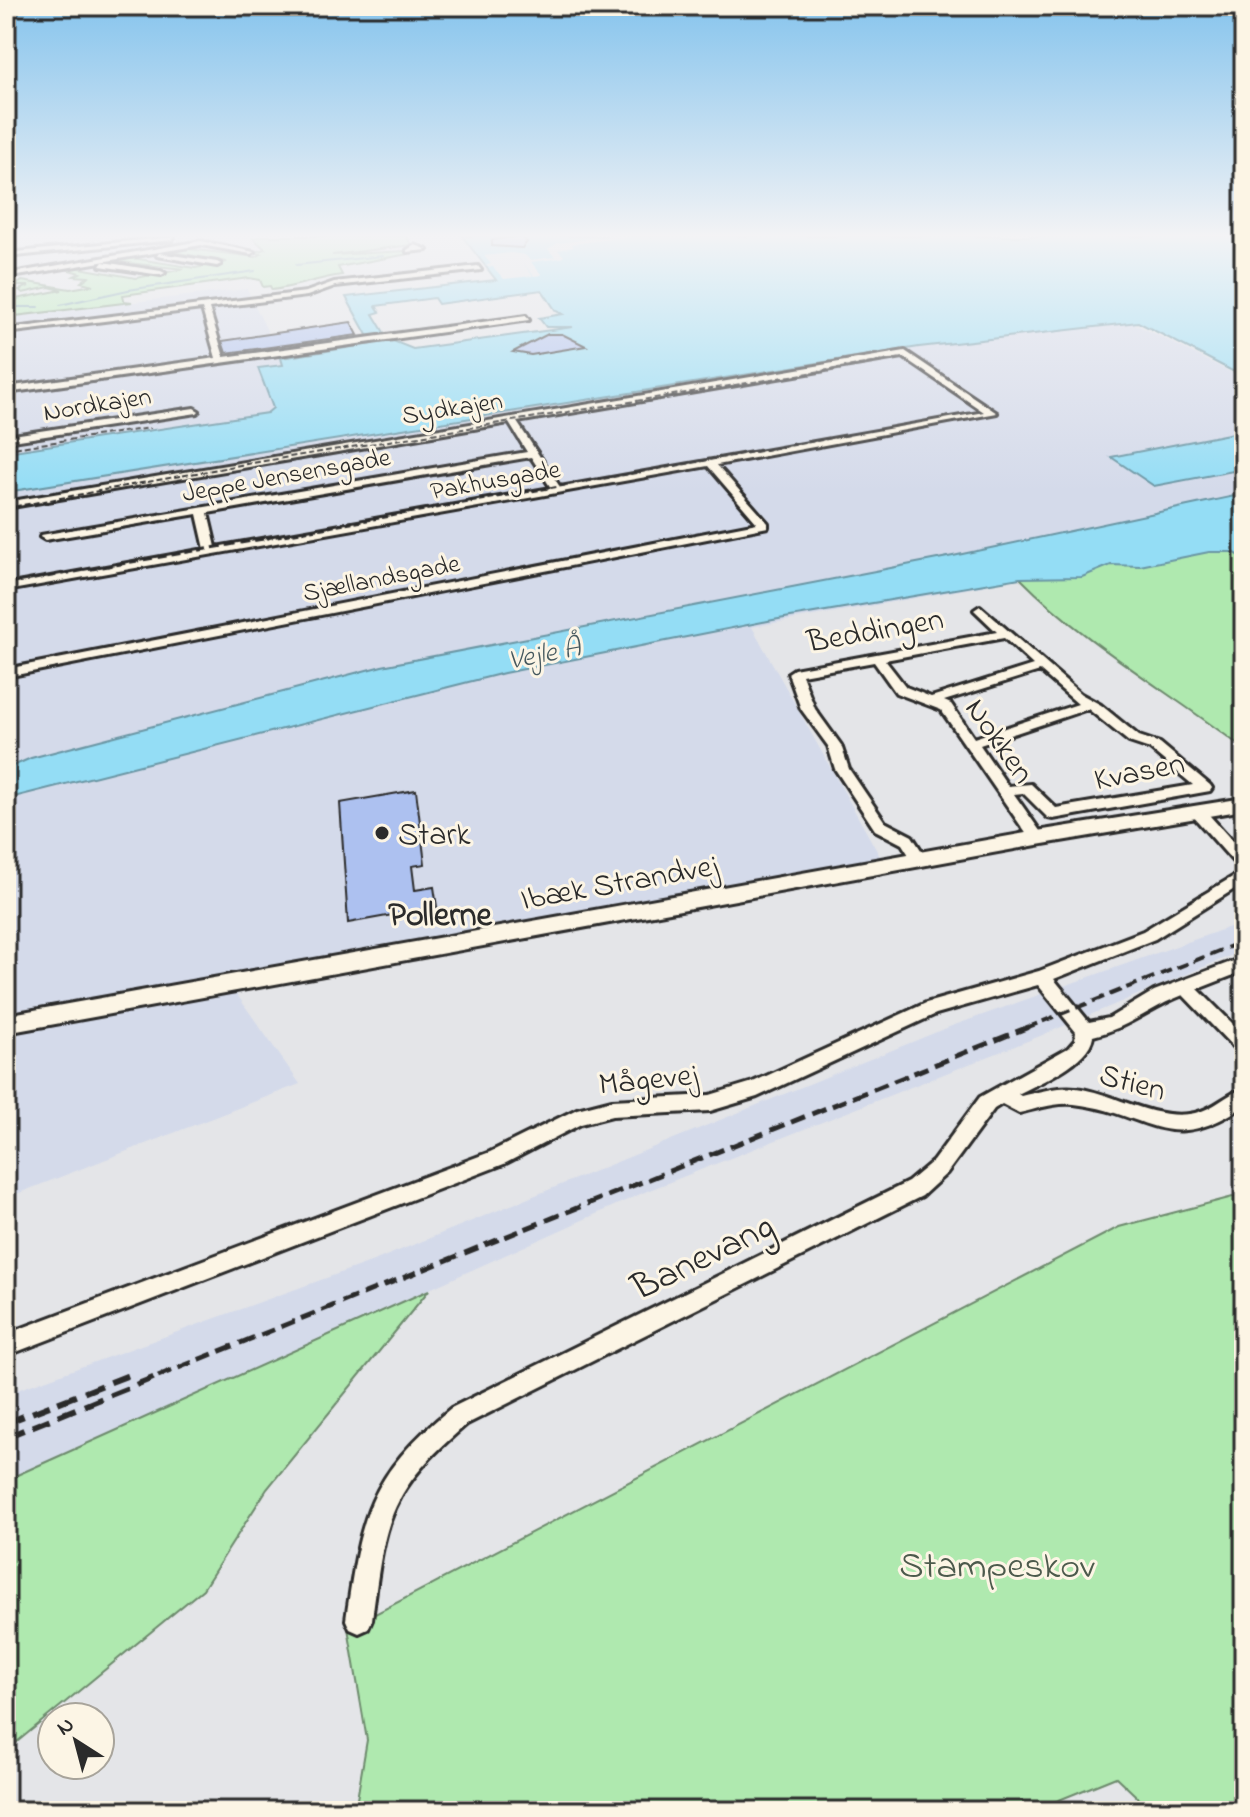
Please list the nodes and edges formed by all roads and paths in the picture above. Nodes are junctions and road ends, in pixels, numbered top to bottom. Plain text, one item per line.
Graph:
1 (91, 321) edge
2 (209, 321) edge
3 (506, 321) edge
4 (6, 331) edge
5 (221, 361) junction
6 (6, 390) edge
7 (194, 411) dead end
8 (992, 413) joint
9 (511, 420) junction
10 (6, 439) edge
11 (534, 454) junction
12 (710, 463) junction
13 (557, 490) junction
14 (6, 505) edge
15 (202, 511) junction
16 (45, 537) dead end
17 (211, 552) junction
18 (6, 588) edge
19 (980, 610) dead end
20 (1006, 634) junction
21 (876, 656) junction
22 (1040, 667) junction
23 (6, 673) edge
24 (931, 701) junction
25 (1087, 705) junction
26 (972, 743) junction
27 (1003, 792) junction
28 (1244, 804) edge
29 (1197, 811) junction
30 (1037, 838) junction
31 (919, 859) junction
32 (1244, 864) edge
33 (1244, 876) edge
34 (1244, 964) edge
35 (1042, 977) junction
36 (1185, 986) junction
37 (6, 1024) edge
38 (1085, 1030) junction
39 (1244, 1047) edge
40 (1002, 1094) junction
41 (1244, 1096) edge
42 (6, 1345) edge
43 (359, 1620) dead end

1 - 4 street
2 - 5 street
3 - 5 street
5 - 6 street
7 - 10 street, Nordkajen
8 - 9 street, Sydkajen
8 - 12 street, Pakhusgade
9 - 11 street
9 - 14 street, Sydkajen
11 - 13 street
11 - 15 street, Jeppe Jensensgade
12 - 13 street, Pakhusgade
12 - 23 street, Sjællandsgade
13 - 17 street, Pakhusgade
15 - 16 street, Jeppe Jensensgade
15 - 17 street
17 - 18 street, Pakhusgade
19 - 20 street, Kvasen
20 - 21 street, Beddingen
20 - 22 street, Kvasen
21 - 24 street, Nokken
21 - 31 street, Beddingen
22 - 24 street
22 - 25 street, Kvasen
24 - 26 street, Nokken
25 - 26 street
25 - 27 street, Kvasen
26 - 27 street, Nokken
27 - 30 street, Nokken
28 - 29 street, Ibæk Strandvej
29 - 30 street, Ibæk Strandvej
29 - 32 street
30 - 31 street, Ibæk Strandvej
31 - 37 street, Ibæk Strandvej
33 - 35 street, Mågevej
34 - 36 street
35 - 38 street
35 - 42 street, Mågevej
36 - 38 street
36 - 39 street
38 - 40 street, Banevang
40 - 41 street, Stien
40 - 43 street, Banevang

